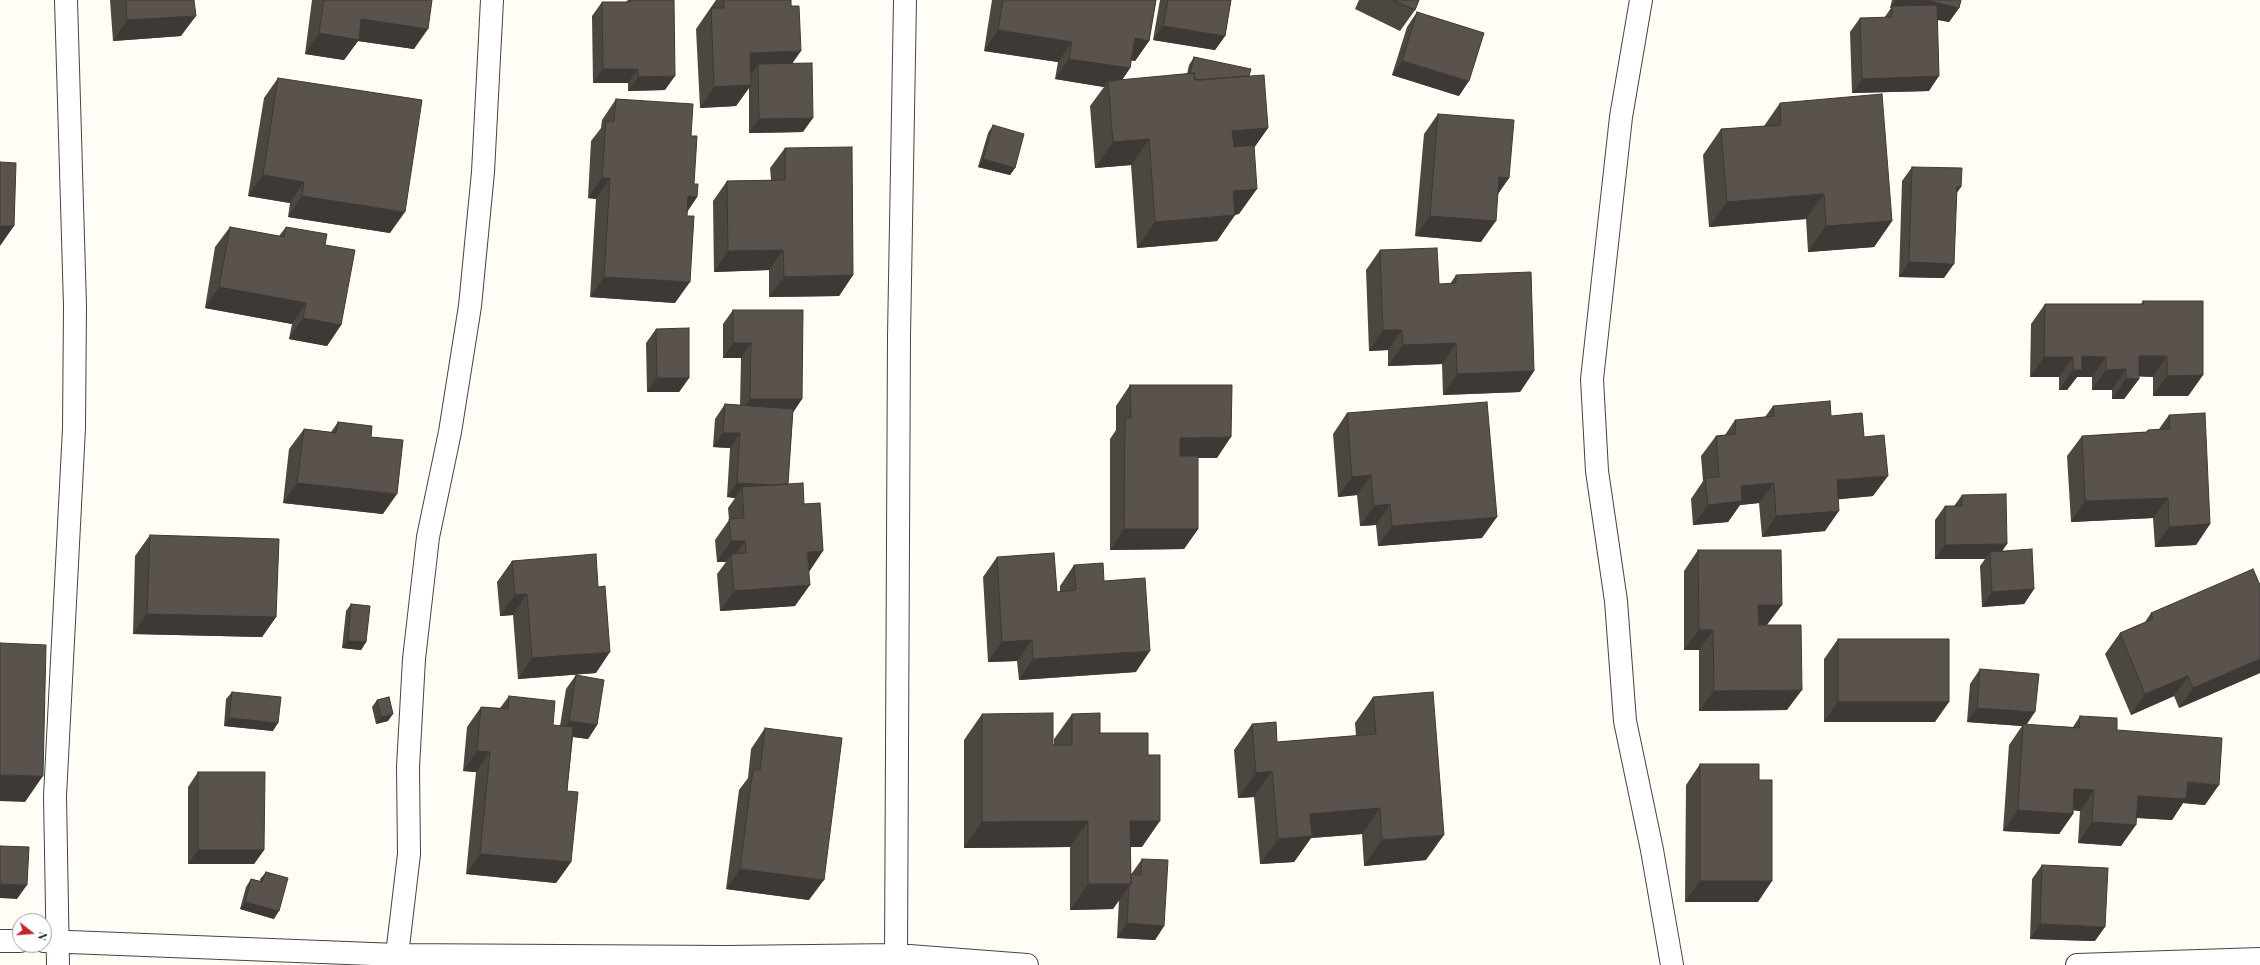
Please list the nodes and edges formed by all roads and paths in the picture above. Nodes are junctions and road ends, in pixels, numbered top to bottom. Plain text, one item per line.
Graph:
1 (66, 0) edge
2 (492, 0) edge
3 (905, 0) edge
4 (1641, 0) edge
5 (51, 913) edge
6 (52, 940) edge
7 (0, 941) edge
8 (12, 941) edge
9 (52, 946) edge
10 (397, 955) junction
11 (896, 955) junction
12 (2260, 959) edge
13 (726, 961) edge
14 (2152, 964) edge
15 (58, 965) edge
16 (1027, 965) edge
17 (1672, 965) edge
18 (2077, 965) edge

1 - 5 street
2 - 10 street
3 - 11 street
4 - 17 street
6 - 10 street
7 - 8 street
9 - 15 street
10 - 13 street
11 - 13 street
11 - 16 street
12 - 14 street
14 - 18 street

